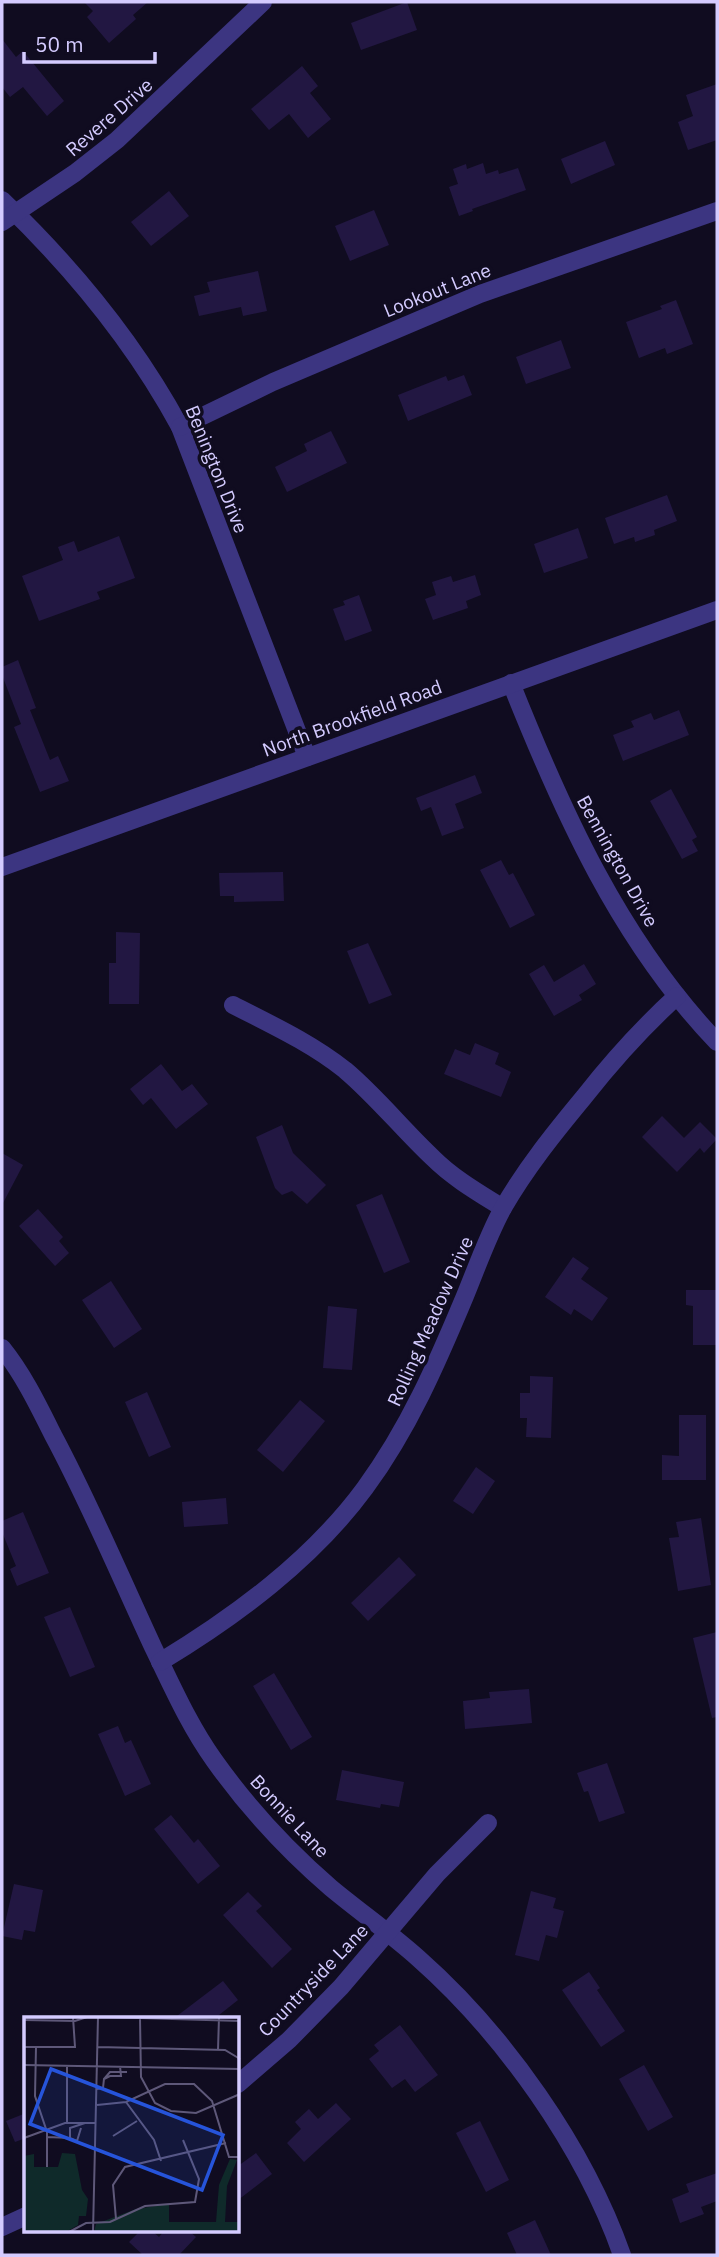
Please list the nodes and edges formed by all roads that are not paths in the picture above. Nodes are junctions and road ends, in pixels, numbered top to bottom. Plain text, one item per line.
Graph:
1 (263, 2) edge
2 (2, 200) edge
3 (717, 211) edge
4 (9, 218) edge
5 (180, 428) junction
6 (717, 610) edge
7 (512, 683) junction
8 (307, 757) junction
9 (2, 867) edge
10 (677, 996) junction
11 (233, 1005) dead end
12 (717, 1042) edge
13 (503, 1208) junction
14 (2, 1348) edge
15 (160, 1662) junction
16 (488, 1823) dead end
17 (387, 1933) junction
18 (240, 2082) edge
19 (24, 2217) edge
20 (2, 2227) edge
21 (622, 2255) edge

1 - 4 street, Revere Drive
2 - 4 street, Benington Drive
3 - 5 street, Lookout Lane
4 - 5 street, Benington Drive
5 - 8 street, Benington Drive
6 - 7 street, North Brookfield Road
7 - 8 street, North Brookfield Road
7 - 10 street, Bennington Drive
8 - 9 street, North Brookfield Road
10 - 12 street, Bennington Drive
10 - 13 street, Rolling Meadow Drive
11 - 13 street
13 - 15 street, Rolling Meadow Drive
14 - 15 street, Bonnie Lane
15 - 17 street, Bonnie Lane
16 - 17 street, Countryside Lane
17 - 18 street, Countryside Lane
17 - 21 street, Bonnie Lane
19 - 20 street

